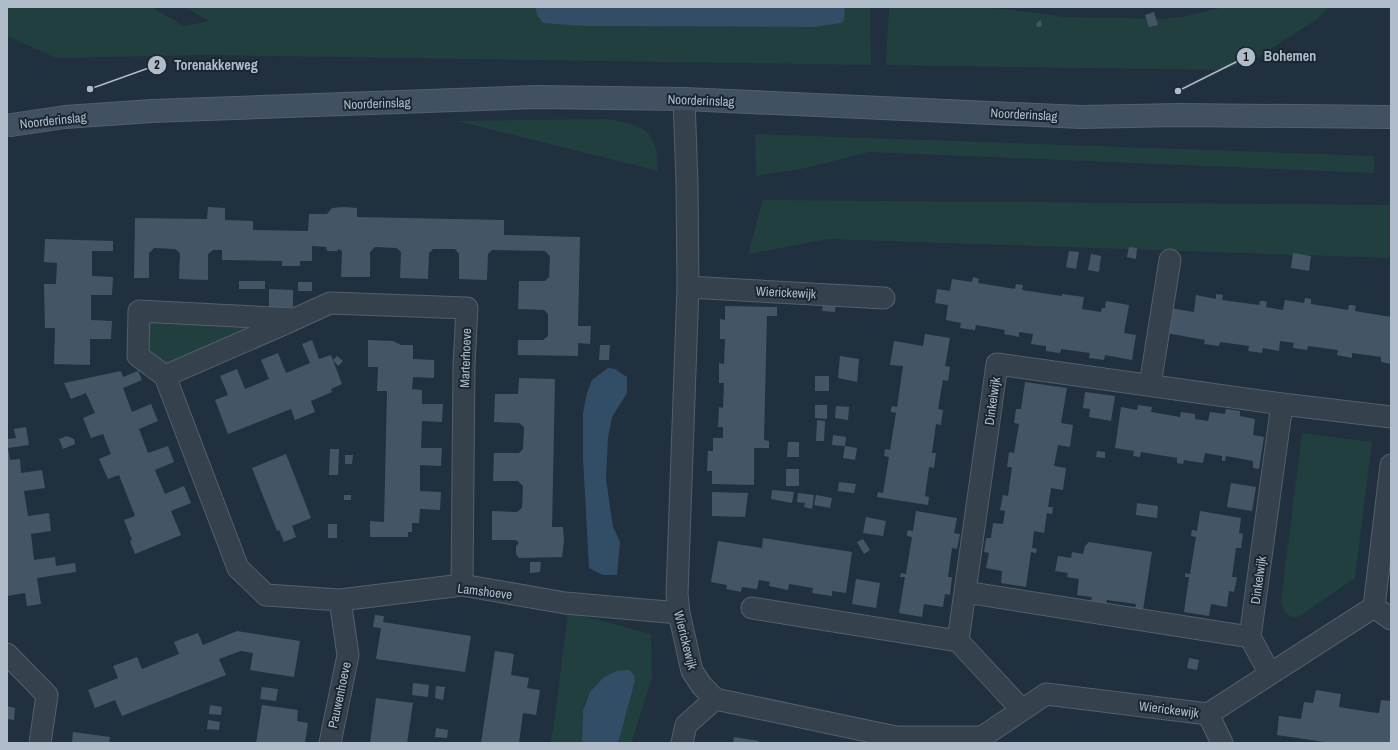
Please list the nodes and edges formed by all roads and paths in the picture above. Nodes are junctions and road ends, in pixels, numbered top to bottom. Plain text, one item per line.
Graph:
1 (684, 99) junction
2 (1391, 117) edge
3 (8, 126) edge
4 (1170, 260) dead end
5 (688, 287) junction
6 (884, 298) dead end
7 (295, 319) junction
8 (165, 376) junction
9 (1150, 385) junction
10 (1282, 404) junction
11 (1391, 417) edge
12 (1391, 465) edge
13 (462, 585) junction
14 (965, 592) junction
15 (340, 600) junction
16 (1374, 607) junction
17 (752, 608) dead end
18 (679, 613) junction
19 (1391, 619) edge
20 (1250, 637) junction
21 (958, 641) junction
22 (7, 654) edge
23 (1270, 674) junction
24 (715, 699) junction
25 (1022, 710) junction
26 (1208, 714) junction
27 (999, 736) edge
28 (898, 740) edge
29 (40, 743) edge
30 (330, 743) edge
31 (682, 743) edge
32 (1222, 743) edge

1 - 2 main road, Noorderinslag
1 - 3 main road, Noorderinslag
1 - 5 street, Wierickewijk
4 - 9 street
5 - 6 street, Wierickewijk
5 - 18 street, Wierickewijk
7 - 8 street, Marterhoeve
7 - 8 street, Marterhoeve
7 - 13 street, Marterhoeve
8 - 15 street, Lamshoeve
9 - 10 street, Dinkelwijk
9 - 14 street, Dinkelwijk
10 - 11 street, Dinkelwijk
10 - 20 street, Dinkelwijk
12 - 16 street
13 - 15 street, Lamshoeve
13 - 18 street, Lamshoeve
14 - 20 street
14 - 21 street, Dinkelwijk
15 - 30 street, Pauwenhoeve
16 - 19 street
16 - 23 street, Wierickewijk
17 - 21 street
18 - 24 street, Wierickewijk
20 - 23 street
21 - 25 street
22 - 29 street
23 - 26 street, Wierickewijk
24 - 28 street, Wierickewijk
24 - 31 street
25 - 26 street, Wierickewijk
25 - 27 street, Wierickewijk
26 - 32 street
27 - 28 street, Wierickewijk

